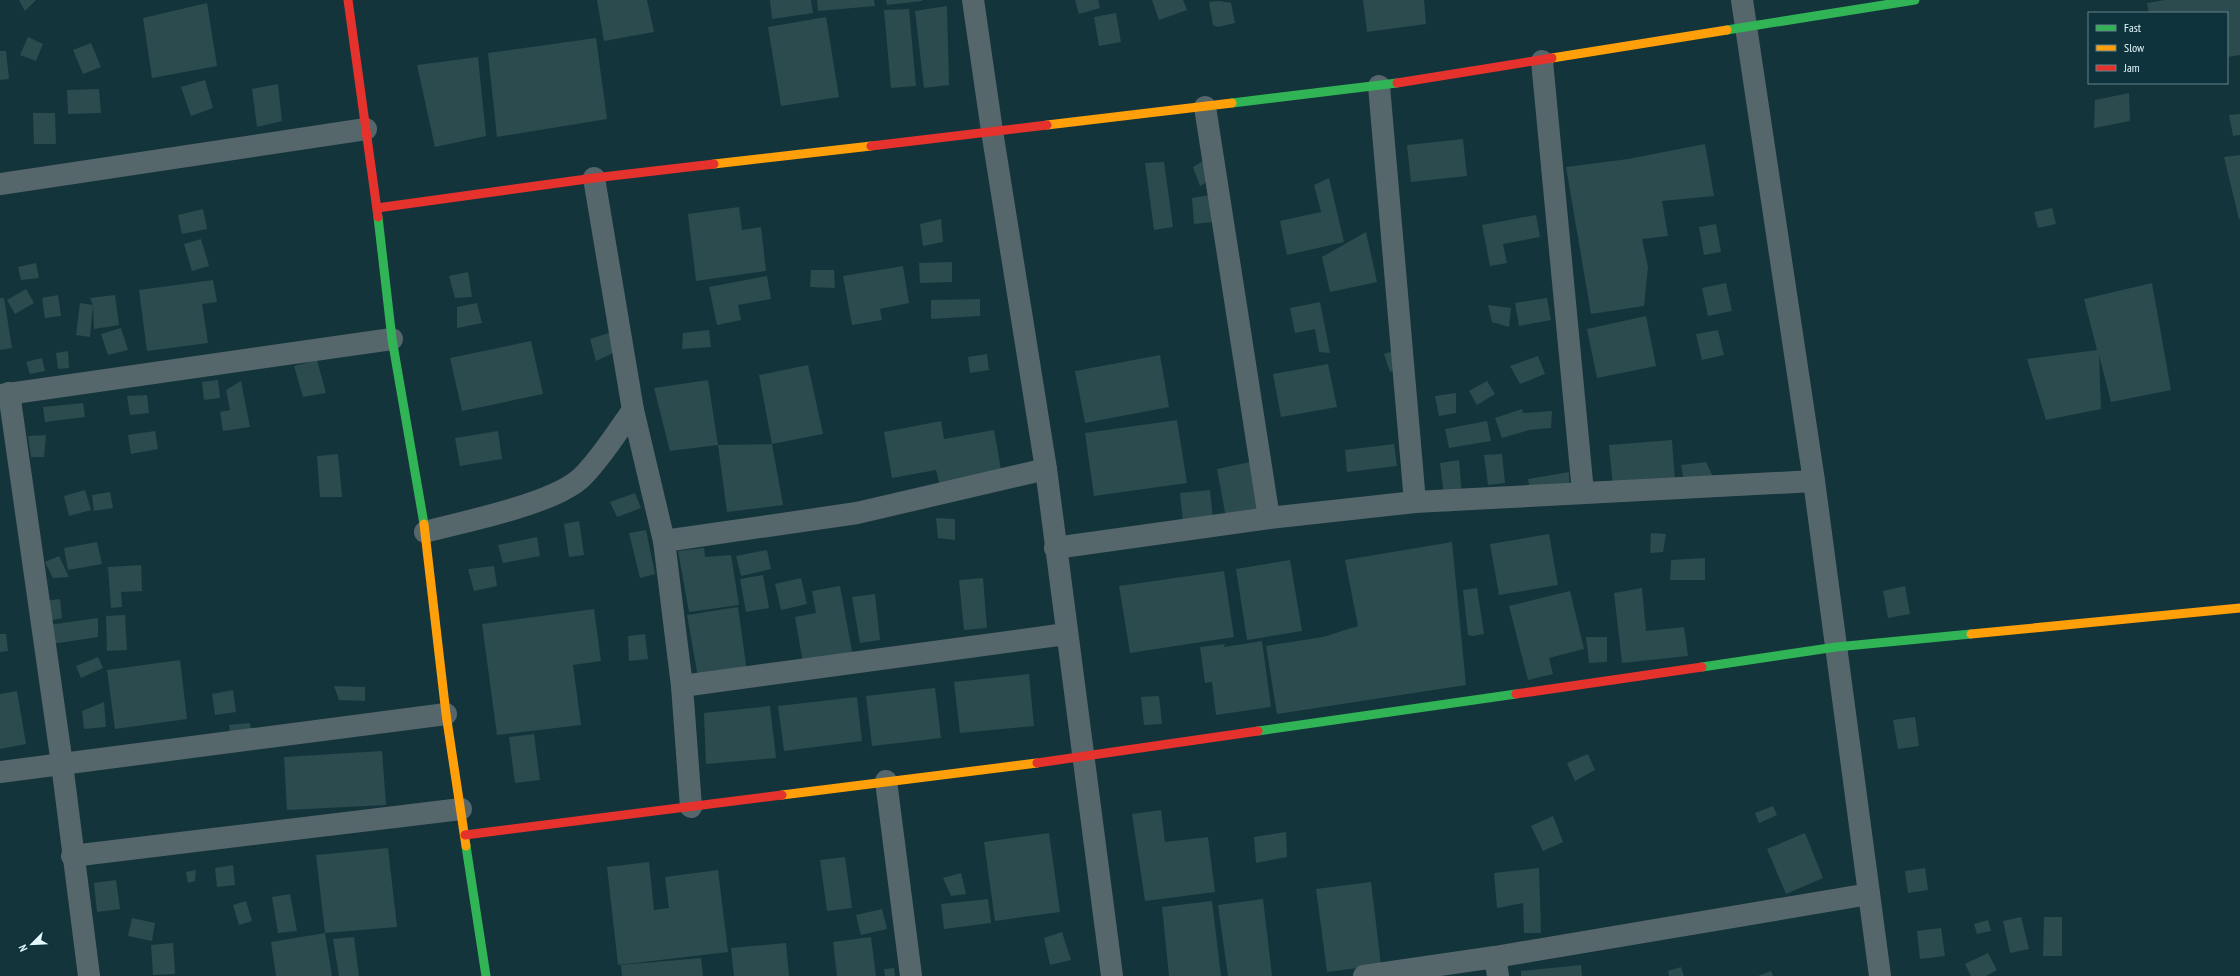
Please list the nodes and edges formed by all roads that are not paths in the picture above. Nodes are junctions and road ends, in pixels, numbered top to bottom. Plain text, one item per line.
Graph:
1 (348, 0) edge
2 (973, 0) edge
3 (1742, 0) edge
4 (1915, 0) edge
5 (1746, 28) junction
6 (1542, 61) junction
7 (1379, 86) junction
8 (1205, 107) junction
9 (366, 129) junction
10 (992, 131) junction
11 (594, 178) junction
12 (0, 184) edge
13 (377, 208) junction
14 (392, 339) junction
15 (5, 394) edge
16 (633, 410) junction
17 (1046, 469) junction
18 (1814, 481) junction
19 (1583, 492) junction
20 (1415, 502) junction
21 (1269, 518) junction
22 (425, 532) junction
23 (664, 541) junction
24 (1056, 548) junction
25 (2240, 608) edge
26 (1066, 634) junction
27 (1836, 647) junction
28 (682, 686) junction
29 (446, 714) junction
30 (1082, 756) junction
31 (62, 764) junction
32 (0, 772) edge
33 (886, 781) junction
34 (691, 807) junction
35 (461, 809) junction
36 (465, 835) junction
37 (72, 856) junction
38 (1869, 894) junction
39 (1496, 966) edge
40 (89, 976) edge
41 (486, 976) edge
42 (911, 976) edge
43 (1112, 976) edge
44 (1364, 976) edge
45 (1880, 976) edge

1 - 9 street
2 - 10 street
3 - 5 street
4 - 5 street
5 - 6 street
5 - 18 street
6 - 7 street
6 - 19 street
7 - 8 street
7 - 20 street
8 - 10 street
8 - 21 street
9 - 12 street
9 - 13 street
10 - 11 street
10 - 17 street
11 - 13 street
11 - 16 street
13 - 14 street
14 - 15 street
14 - 22 street
15 - 31 street
16 - 22 street
16 - 23 street
17 - 23 street
17 - 24 street
18 - 19 street
18 - 27 street
19 - 20 street
20 - 21 street
21 - 24 street
22 - 29 street
23 - 28 street
24 - 26 street
25 - 27 street
26 - 28 street
26 - 30 street
27 - 30 street
27 - 38 street
28 - 34 street
29 - 31 street
29 - 35 street
30 - 33 street
30 - 43 street
31 - 32 street
31 - 37 street
33 - 34 street
33 - 42 street
34 - 36 street
35 - 36 street
35 - 37 street
36 - 41 street
37 - 40 street
38 - 39 street
38 - 45 street
39 - 44 street

